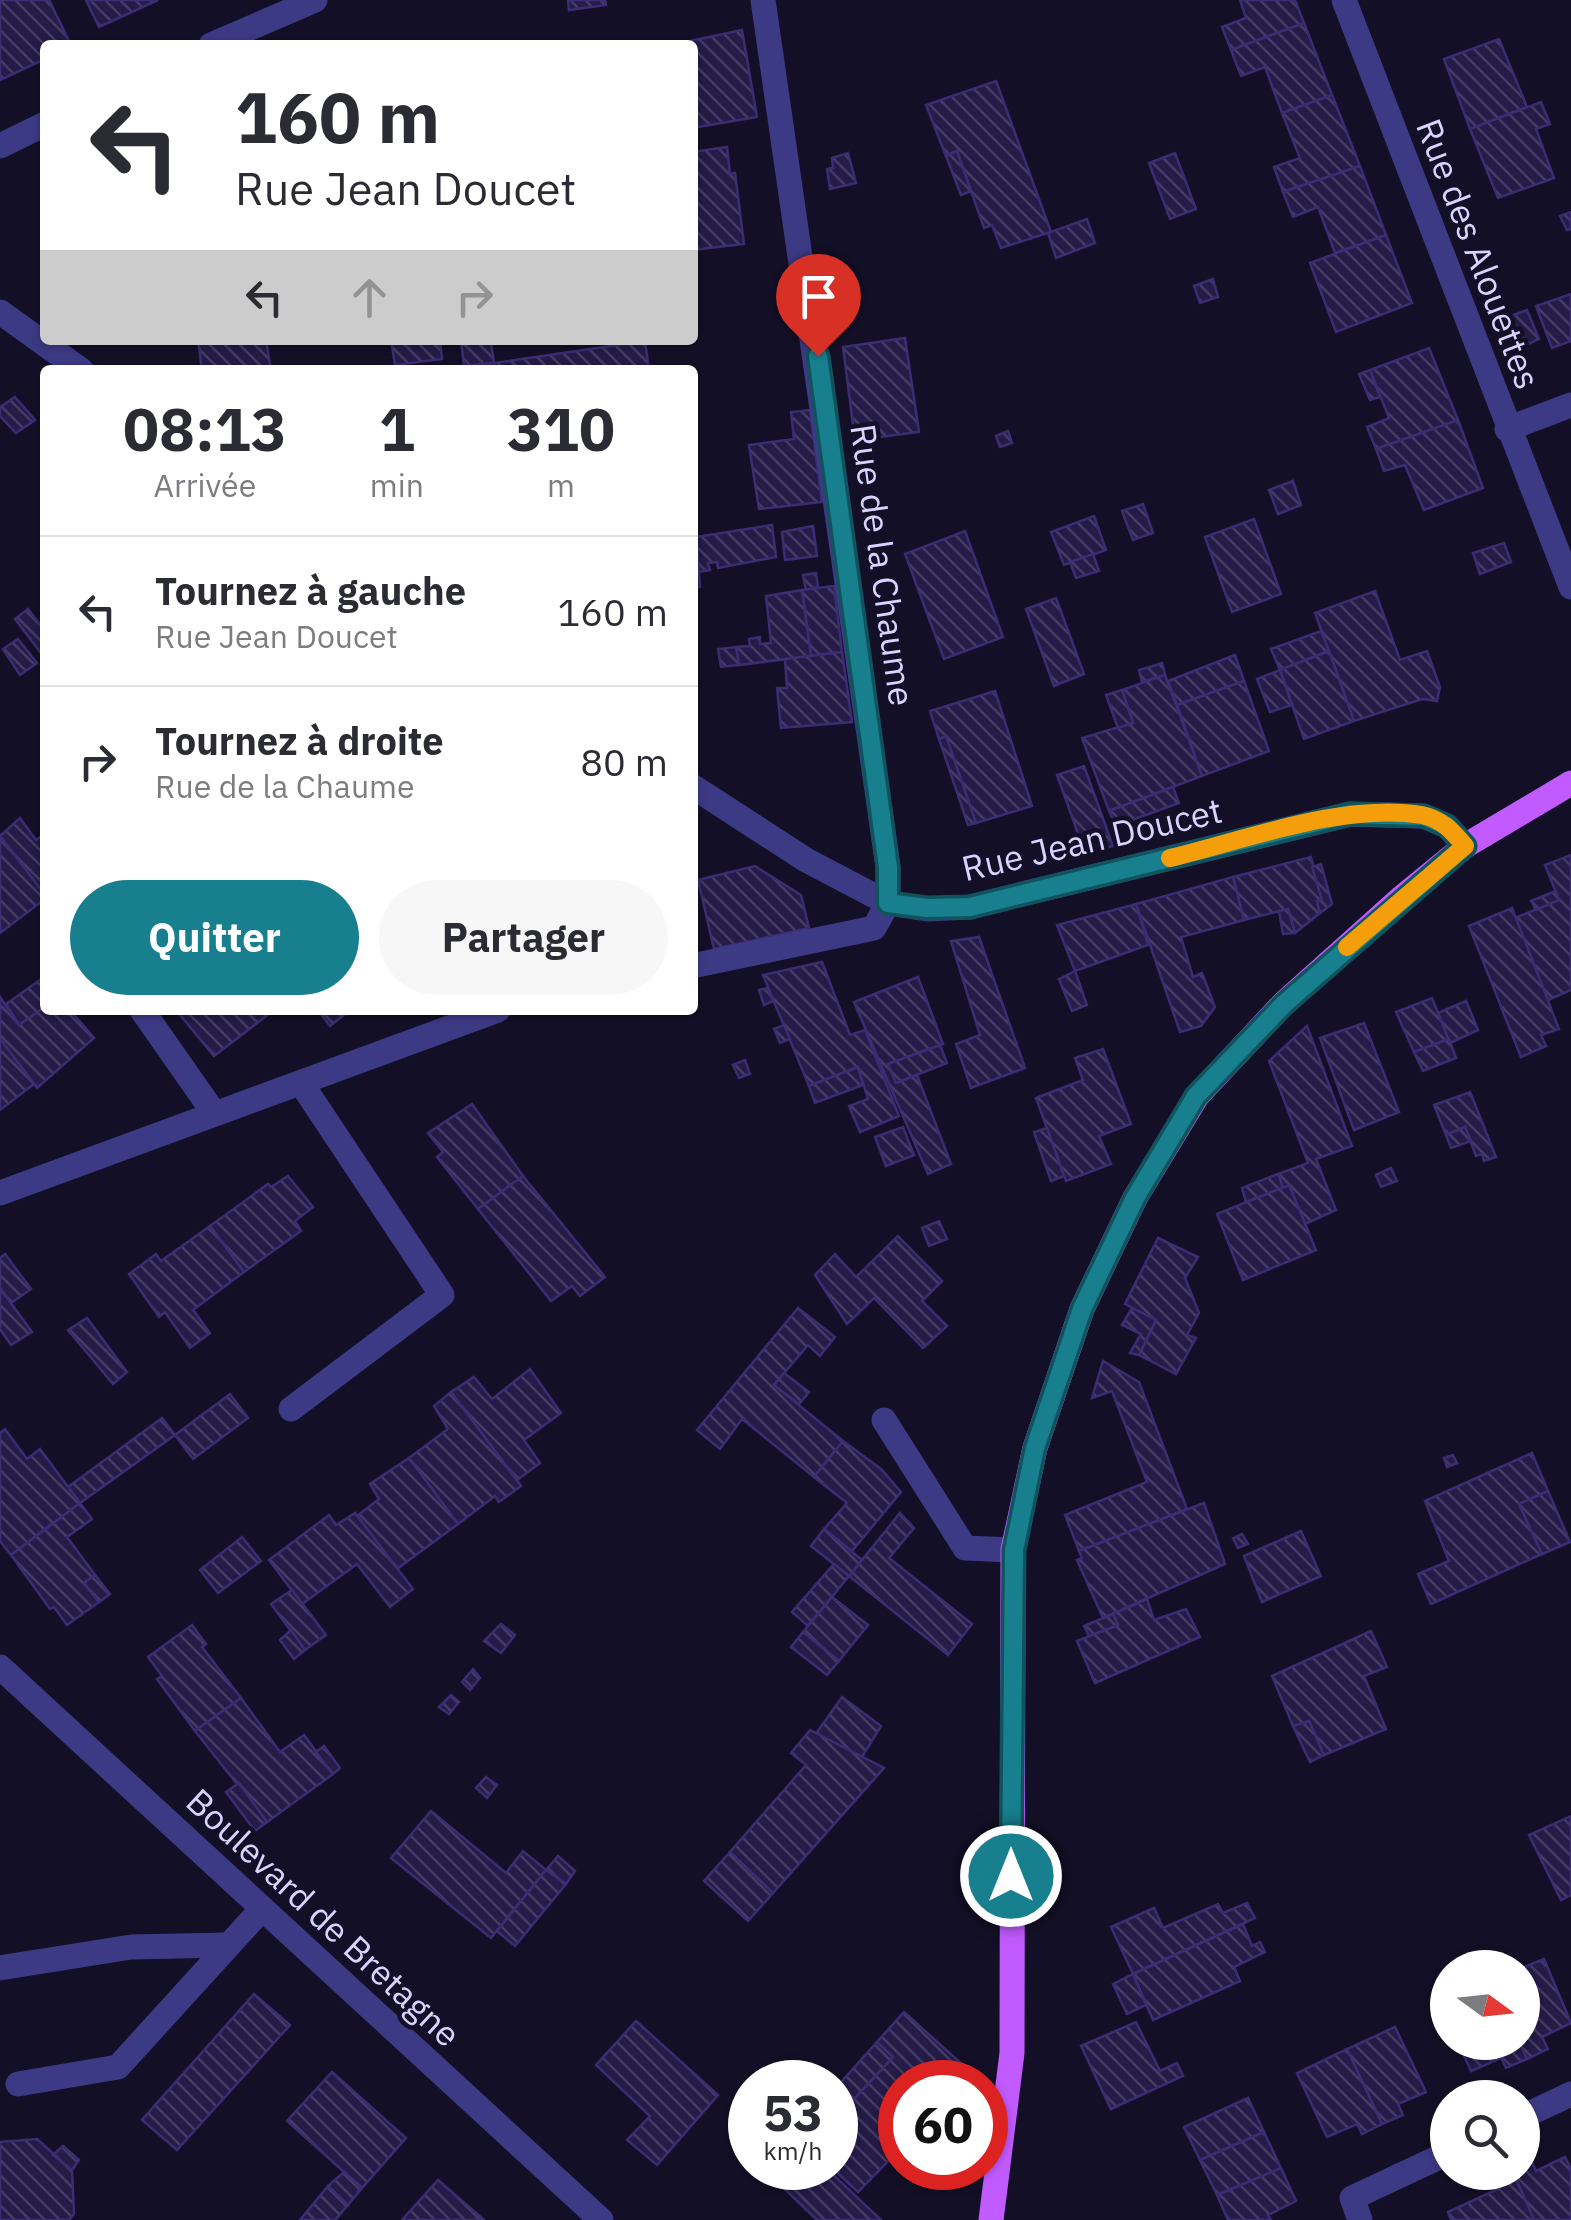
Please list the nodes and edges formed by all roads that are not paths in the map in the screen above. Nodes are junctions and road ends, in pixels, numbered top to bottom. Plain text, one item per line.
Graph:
1 (315, 0) edge
2 (763, 0) edge
3 (1344, 0) edge
4 (223, 40) edge
5 (40, 126) edge
6 (0, 146) edge
7 (0, 312) edge
8 (40, 341) edge
9 (46, 345) edge
10 (74, 365) edge
11 (1571, 404) edge
12 (1507, 429) junction
13 (1571, 587) edge
14 (1571, 783) edge
15 (698, 790) edge
16 (1465, 846) junction
17 (888, 903) junction
18 (698, 965) edge
19 (145, 1015) edge
20 (484, 1015) edge
21 (301, 1082) junction
22 (214, 1113) junction
23 (0, 1193) edge
24 (291, 1409) dead end
25 (884, 1420) dead end
26 (1014, 1550) junction
27 (0, 1667) edge
28 (261, 1910) junction
29 (227, 1945) junction
30 (0, 1968) edge
31 (18, 2084) dead end
32 (1571, 2094) edge
33 (1540, 2109) edge
34 (1430, 2161) edge
35 (600, 2220) edge
36 (991, 2220) edge
37 (1360, 2220) edge

1 - 4 street
2 - 17 street, Rue de la Chaume
3 - 12 street, Rue des Alouettes
5 - 6 street
7 - 8 street
9 - 10 street
11 - 12 street
12 - 13 street, Rue des Alouettes
14 - 16 main road
15 - 17 street, Rue Jean Doucet
16 - 17 street, Rue Jean Doucet
16 - 26 main road
17 - 18 street
19 - 22 street
20 - 21 street
21 - 22 street
21 - 24 street
22 - 23 street
25 - 26 street
26 - 36 main road
27 - 28 street, Boulevard de Bretagne
28 - 29 street
28 - 35 street, Boulevard de Bretagne
29 - 30 street
29 - 31 street
32 - 33 street
34 - 37 street

